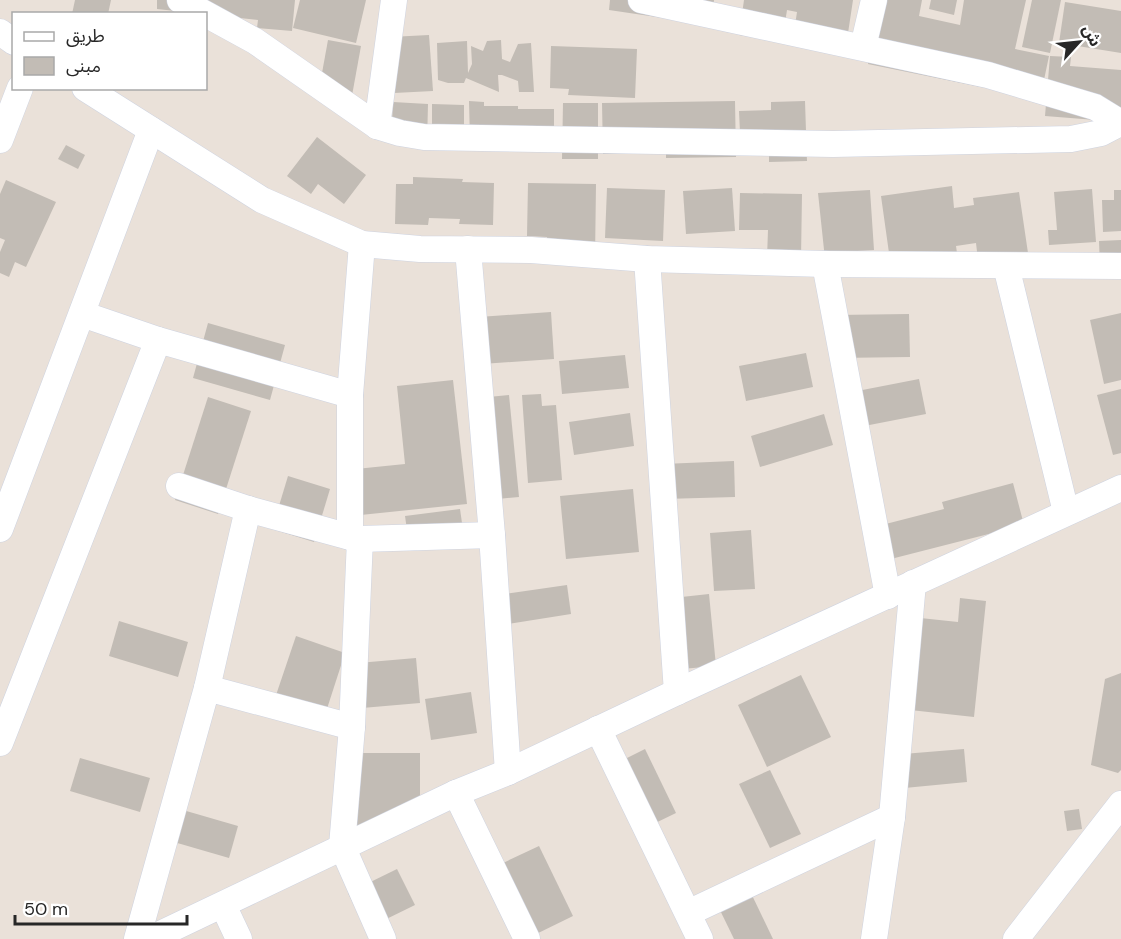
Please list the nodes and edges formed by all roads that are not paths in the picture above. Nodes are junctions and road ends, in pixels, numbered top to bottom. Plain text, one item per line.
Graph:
1 (180, 0) edge
2 (394, 0) edge
3 (640, 0) edge
4 (874, 0) edge
5 (736, 9) edge
6 (202, 12) edge
7 (207, 15) edge
8 (863, 47) junction
9 (19, 90) edge
10 (88, 90) edge
11 (1120, 123) edge
12 (377, 126) junction
13 (2, 130) edge
14 (151, 130) junction
15 (362, 244) junction
16 (468, 249) junction
17 (647, 259) junction
18 (825, 264) junction
19 (1006, 266) junction
20 (1121, 266) edge
21 (82, 314) junction
22 (158, 340) junction
23 (350, 395) junction
24 (180, 486) dead end
25 (1121, 488) edge
26 (248, 509) junction
27 (1066, 512) junction
28 (0, 529) edge
29 (492, 535) junction
30 (355, 538) junction
31 (913, 584) junction
32 (888, 596) junction
33 (207, 688) junction
34 (676, 692) junction
35 (352, 728) junction
36 (598, 729) junction
37 (0, 743) edge
38 (507, 772) junction
39 (456, 793) junction
40 (1121, 804) edge
41 (892, 817) junction
42 (342, 846) junction
43 (223, 905) junction
44 (688, 913) junction
45 (137, 939) edge
46 (150, 939) edge
47 (239, 939) edge
48 (383, 939) edge
49 (526, 939) edge
50 (700, 939) edge
51 (874, 939) edge
52 (1016, 939) edge

1 - 6 street
2 - 12 street
3 - 5 street
4 - 8 street
5 - 8 street
7 - 12 street
8 - 11 street
9 - 13 street
10 - 14 street
11 - 12 street
14 - 15 street
14 - 21 street
15 - 16 street
15 - 23 street
16 - 17 street
16 - 29 street
17 - 18 street
17 - 34 street
18 - 19 street
18 - 32 street
19 - 20 street
19 - 27 street
21 - 22 street
21 - 28 street
22 - 23 street
22 - 37 street
23 - 30 street
24 - 26 street
25 - 27 street
26 - 30 street
26 - 33 street
27 - 31 street
29 - 30 street
29 - 38 street
30 - 35 street
31 - 32 street
31 - 41 street
32 - 34 street
33 - 35 street
33 - 45 street
34 - 36 street
35 - 42 street
36 - 38 street
36 - 44 street
38 - 39 street
39 - 42 street
39 - 49 street
40 - 52 street
41 - 44 street
41 - 51 street
42 - 43 street
42 - 48 street
43 - 46 street
43 - 47 street
44 - 50 street

